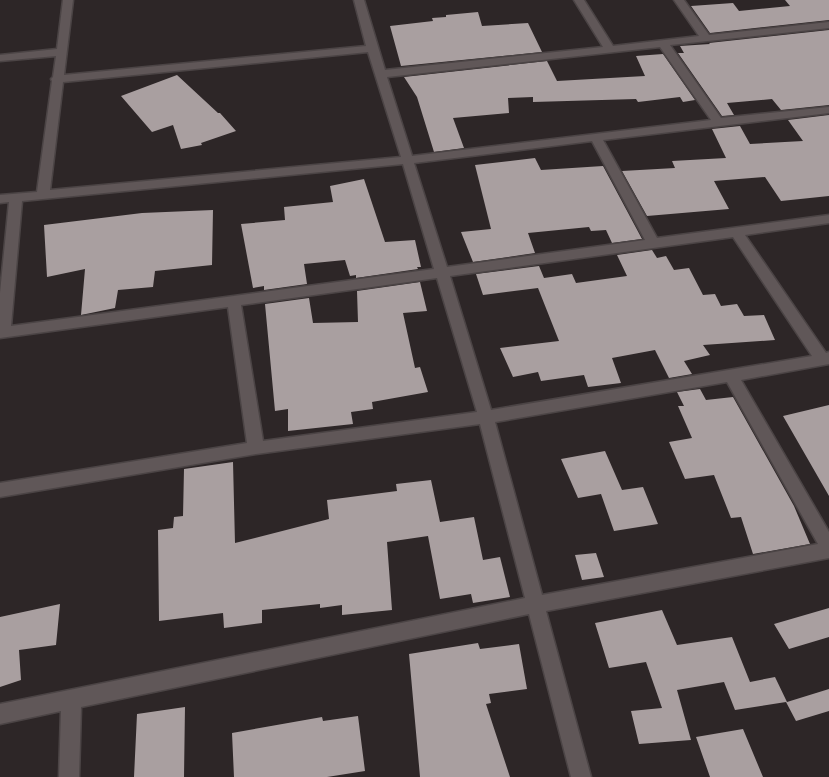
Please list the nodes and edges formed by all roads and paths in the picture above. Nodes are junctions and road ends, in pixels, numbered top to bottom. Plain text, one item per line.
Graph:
1 (68, 0) edge
2 (579, 0) edge
3 (679, 0) edge
4 (362, 1) edge
5 (829, 25) edge
6 (705, 37) junction
7 (662, 42) junction
8 (608, 48) junction
9 (372, 49) junction
10 (60, 52) junction
11 (0, 58) edge
12 (381, 74) junction
13 (56, 79) junction
14 (829, 110) edge
15 (718, 122) junction
16 (596, 137) junction
17 (408, 160) junction
18 (43, 194) junction
19 (16, 197) junction
20 (0, 199) edge
21 (829, 220) edge
22 (737, 234) junction
23 (654, 244) junction
24 (441, 272) junction
25 (234, 302) junction
26 (2, 333) edge
27 (826, 358) edge
28 (731, 376) junction
29 (486, 417) junction
30 (256, 448) junction
31 (0, 490) edge
32 (829, 549) edge
33 (536, 604) junction
34 (70, 701) junction
35 (0, 714) edge
36 (69, 777) edge
37 (581, 777) edge

1 - 10 street
2 - 8 street
3 - 6 street
4 - 9 street
5 - 6 street
6 - 7 street
7 - 8 street
7 - 15 street
8 - 12 street
9 - 12 street
9 - 13 street
10 - 11 street
10 - 13 street
12 - 17 street
13 - 18 street
14 - 15 street
15 - 16 street
16 - 17 street
16 - 23 street
17 - 18 street
17 - 24 street
18 - 19 street
19 - 20 street
19 - 26 street
21 - 22 street
22 - 23 street
22 - 27 street
23 - 24 street
24 - 25 street
24 - 29 street
25 - 26 street
25 - 30 street
27 - 28 street
28 - 29 street
28 - 32 street
29 - 30 street
29 - 33 street
30 - 31 street
32 - 33 street
33 - 34 street
33 - 37 street
34 - 35 street
34 - 36 street

